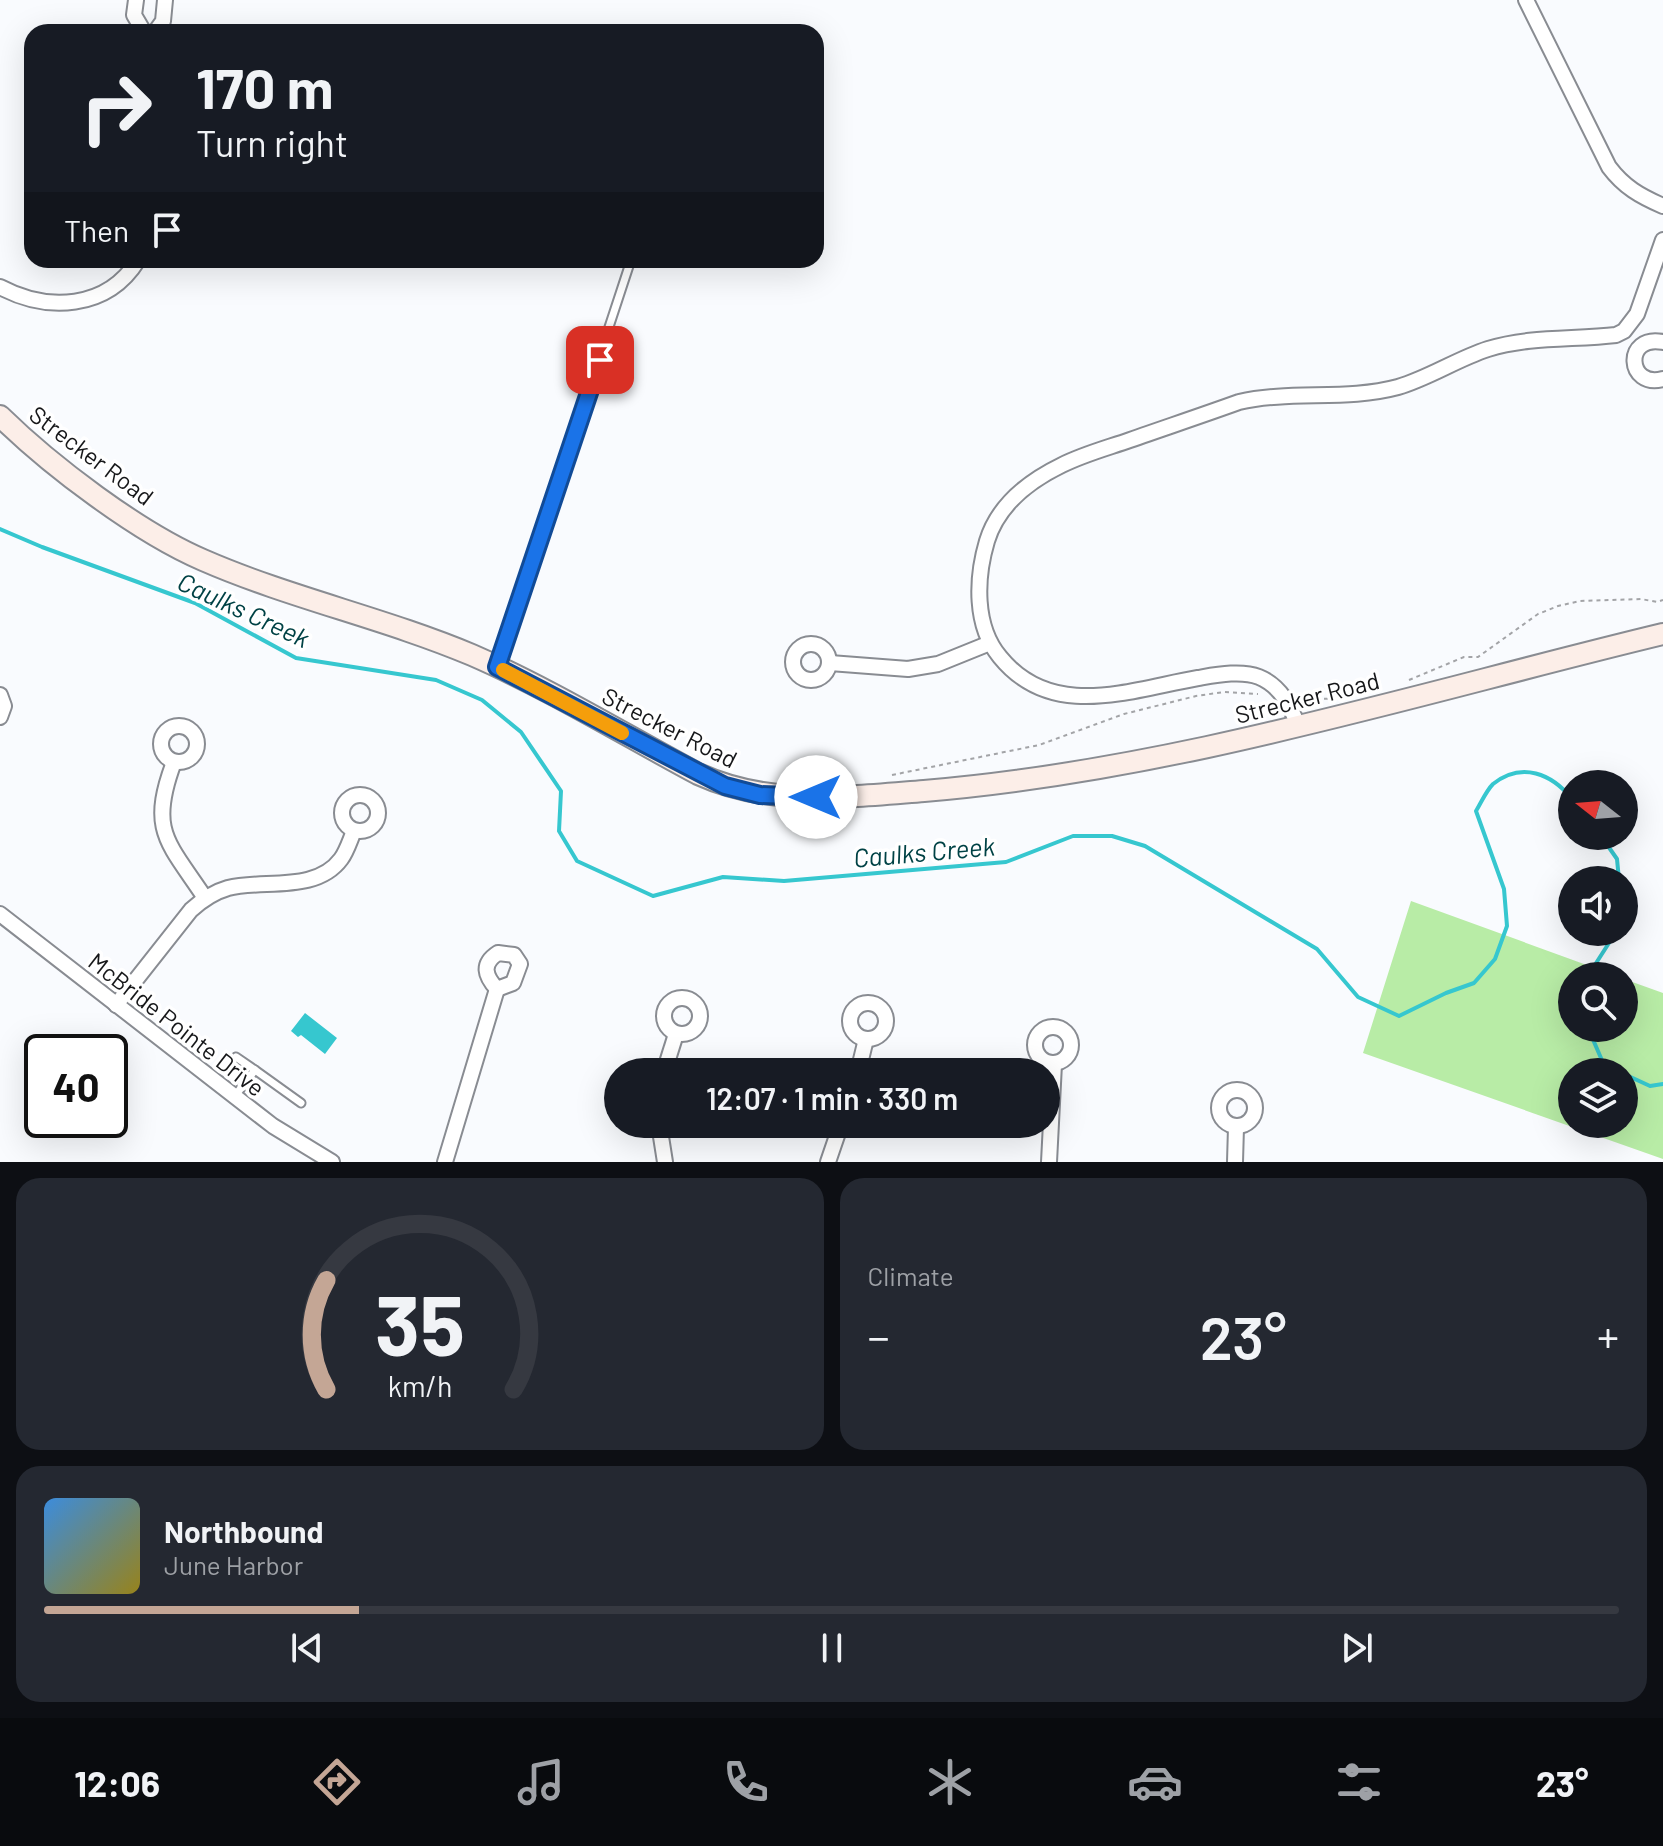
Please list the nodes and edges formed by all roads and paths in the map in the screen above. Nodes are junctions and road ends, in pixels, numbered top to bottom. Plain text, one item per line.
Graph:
1 (136, 0) edge
2 (165, 0) edge
3 (1526, 0) edge
4 (139, 24) edge
5 (161, 24) edge
6 (1663, 206) edge
7 (1663, 240) edge
8 (132, 268) edge
9 (628, 268) edge
10 (0, 287) edge
11 (1631, 323) junction
12 (1663, 342) edge
13 (1644, 343) junction
14 (1663, 379) edge
15 (0, 416) edge
16 (1663, 634) edge
17 (990, 643) junction
18 (830, 663) dead end
19 (497, 667) junction
20 (0, 695) edge
21 (0, 717) edge
22 (1299, 728) junction
23 (174, 762) dead end
24 (354, 831) dead end
25 (205, 898) junction
26 (0, 914) edge
27 (497, 989) dead end
28 (116, 1005) junction
29 (676, 1034) dead end
30 (866, 1039) dead end
31 (236, 1057) dead end
32 (668, 1058) edge
33 (861, 1058) edge
34 (255, 1070) junction
35 (234, 1097) junction
36 (301, 1103) dead end
37 (1236, 1127) dead end
38 (661, 1138) edge
39 (836, 1138) edge
40 (1050, 1138) edge
41 (332, 1162) edge
42 (445, 1162) edge
43 (665, 1162) edge
44 (828, 1162) edge
45 (1049, 1162) edge
46 (1235, 1162) edge

1 - 4 street
2 - 5 street
3 - 6 street
7 - 11 street
8 - 10 street
9 - 19 lane
11 - 13 street
11 - 17 street
12 - 13 street
13 - 14 street
15 - 19 street, Strecker Road
16 - 22 street, Strecker Road
17 - 18 street
17 - 22 street
19 - 22 street, Strecker Road
20 - 21 street
23 - 25 street
24 - 25 street
25 - 28 street
26 - 28 street, McBride Pointe Drive
27 - 42 street
28 - 35 street, McBride Pointe Drive
29 - 32 street
30 - 33 street
31 - 34 lane
34 - 35 lane
34 - 36 lane
35 - 41 street, McBride Pointe Drive
37 - 46 street
38 - 43 street
39 - 44 street
40 - 45 street

